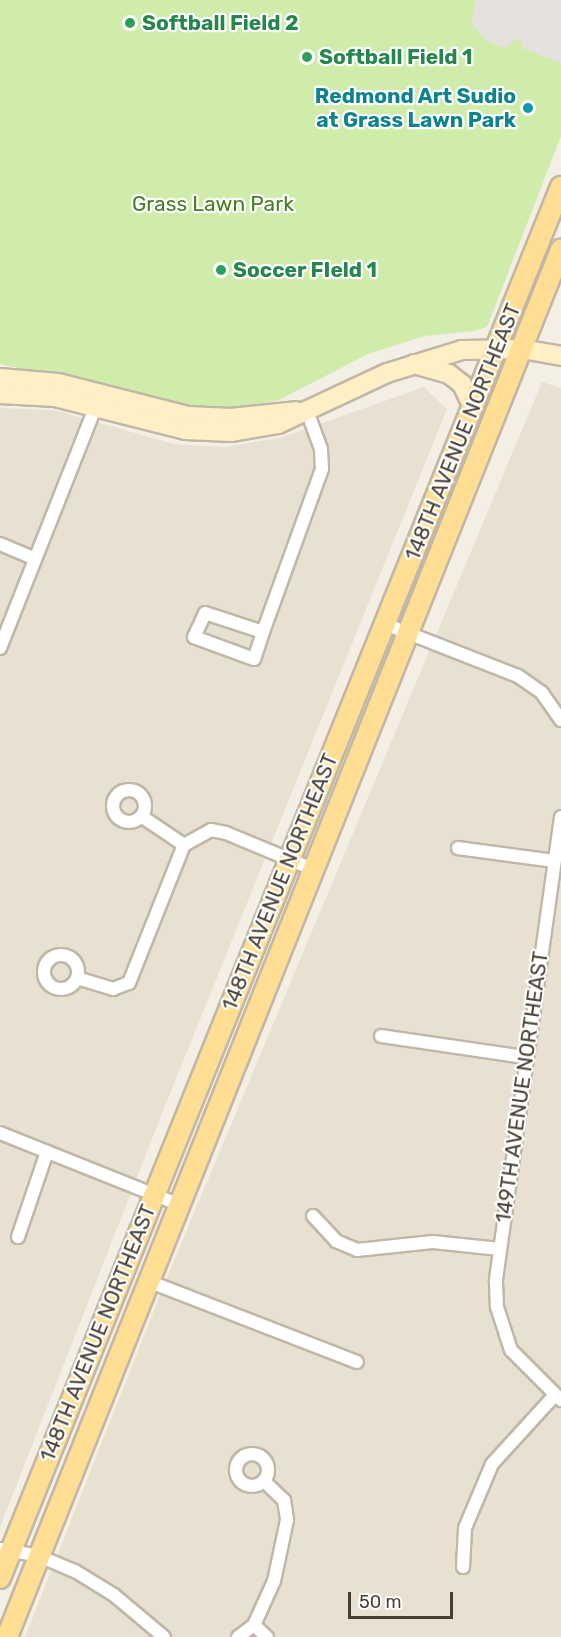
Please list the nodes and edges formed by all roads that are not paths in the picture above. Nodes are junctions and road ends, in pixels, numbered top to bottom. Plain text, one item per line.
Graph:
1 (561, 187) edge
2 (561, 250) edge
3 (497, 349) junction
4 (522, 349) junction
5 (561, 356) edge
6 (412, 364) junction
7 (0, 378) edge
8 (0, 394) edge
9 (98, 400) junction
10 (473, 408) junction
11 (307, 411) junction
12 (0, 544) edge
13 (35, 559) junction
14 (385, 624) junction
15 (263, 632) junction
16 (409, 634) junction
17 (0, 648) edge
18 (559, 711) edge
19 (141, 816) dead end
20 (561, 817) edge
21 (184, 845) junction
22 (458, 848) dead end
23 (289, 859) junction
24 (554, 861) junction
25 (315, 870) junction
26 (77, 978) dead end
27 (381, 1036) dead end
28 (525, 1057) junction
29 (0, 1133) edge
30 (47, 1152) junction
31 (154, 1193) junction
32 (180, 1205) junction
33 (313, 1216) dead end
34 (18, 1238) dead end
35 (500, 1250) junction
36 (148, 1281) junction
37 (357, 1362) dead end
38 (558, 1398) edge
39 (264, 1481) dead end
40 (5, 1551) edge
41 (39, 1556) junction
42 (463, 1567) dead end
43 (0, 1578) edge
44 (254, 1624) junction
45 (7, 1637) edge
46 (164, 1637) edge
47 (238, 1637) edge
48 (267, 1637) edge

1 - 3 main road, 148TH AVENUE NORTHEAST
2 - 4 main road, 148TH AVENUE NORTHEAST
3 - 4 main road
3 - 6 main road
3 - 10 main road, 148TH AVENUE NORTHEAST
4 - 5 main road
4 - 16 main road, 148TH AVENUE NORTHEAST
6 - 10 main road
6 - 11 main road
7 - 9 main road
8 - 9 main road
9 - 11 main road
9 - 13 street
10 - 14 main road, 148TH AVENUE NORTHEAST
11 - 15 street
12 - 13 street
13 - 17 street
14 - 16 street
14 - 23 main road, 148TH AVENUE NORTHEAST
15 - 15 street
16 - 18 street
16 - 25 main road, 148TH AVENUE NORTHEAST
19 - 21 street
20 - 24 street, 149TH AVENUE NORTHEAST
21 - 23 street
21 - 26 street
22 - 24 street
23 - 25 street
23 - 31 main road, 148TH AVENUE NORTHEAST
24 - 28 street, 149TH AVENUE NORTHEAST
25 - 32 main road, 148TH AVENUE NORTHEAST
27 - 28 street
28 - 35 street, 149TH AVENUE NORTHEAST
29 - 30 street
30 - 31 street
30 - 34 street
31 - 32 street
31 - 40 main road, 148TH AVENUE NORTHEAST
32 - 36 main road, 148TH AVENUE NORTHEAST
33 - 35 street
35 - 38 street, 149TH AVENUE NORTHEAST
36 - 37 street
36 - 41 main road, 148TH AVENUE NORTHEAST
38 - 42 street
39 - 44 street
40 - 41 street
40 - 43 main road, 148TH AVENUE NORTHEAST
41 - 45 main road, 148TH AVENUE NORTHEAST
41 - 46 street
44 - 47 street
44 - 48 street

